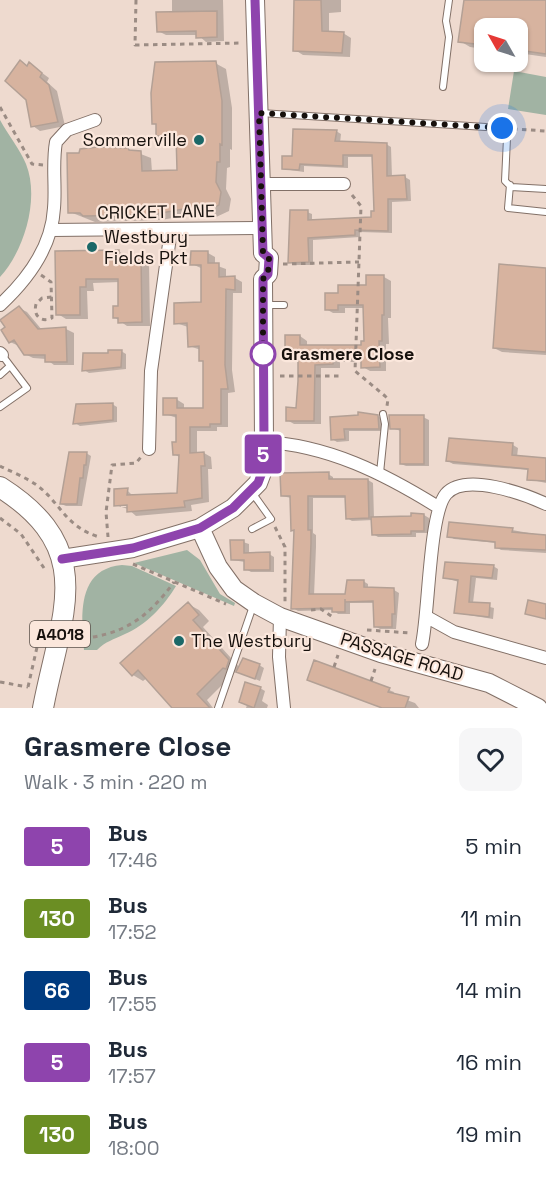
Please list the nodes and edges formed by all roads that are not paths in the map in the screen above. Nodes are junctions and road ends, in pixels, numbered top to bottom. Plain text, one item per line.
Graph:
1 (255, 0) edge
2 (449, 0) edge
3 (443, 87) dead end
4 (259, 113) junction
5 (95, 120) dead end
6 (261, 184) junction
7 (344, 184) road end
8 (510, 185) junction
9 (546, 189) edge
10 (546, 212) edge
11 (262, 228) junction
12 (51, 230) junction
13 (171, 230) junction
14 (0, 305) edge
15 (262, 305) junction
16 (284, 305) dead end
17 (1, 354) edge
18 (10, 366) junction
19 (0, 375) edge
20 (0, 407) edge
21 (383, 414) dead end
22 (264, 442) junction
23 (149, 448) road end
24 (380, 473) junction
25 (0, 487) edge
26 (250, 488) junction
27 (546, 504) edge
28 (438, 507) junction
29 (200, 528) junction
30 (252, 529) dead end
31 (62, 559) junction
32 (252, 608) junction
33 (283, 616) junction
34 (427, 617) junction
35 (422, 640) road end
36 (546, 658) edge
37 (43, 708) edge
38 (218, 708) edge
39 (284, 708) edge
40 (538, 708) edge

1 - 4 street
2 - 3 lane
4 - 6 street
4 - 8 lane
5 - 12 street
6 - 7 street
6 - 11 street
8 - 9 lane
8 - 10 lane
11 - 13 street, CRICKET LANE
11 - 15 street
12 - 13 street, CRICKET LANE
12 - 14 street
13 - 23 street
15 - 16 lane
15 - 22 street
17 - 18 lane
18 - 19 lane
18 - 20 lane
21 - 24 lane
22 - 24 street
22 - 26 street
24 - 28 street
25 - 31 main road, A4018
26 - 29 street
26 - 30 lane
27 - 28 street
28 - 34 street
29 - 31 street
29 - 32 street, PASSAGE ROAD
31 - 37 main road, A4018
32 - 33 street, PASSAGE ROAD
32 - 38 lane
33 - 39 street
33 - 40 street, PASSAGE ROAD
34 - 35 street
34 - 36 street

